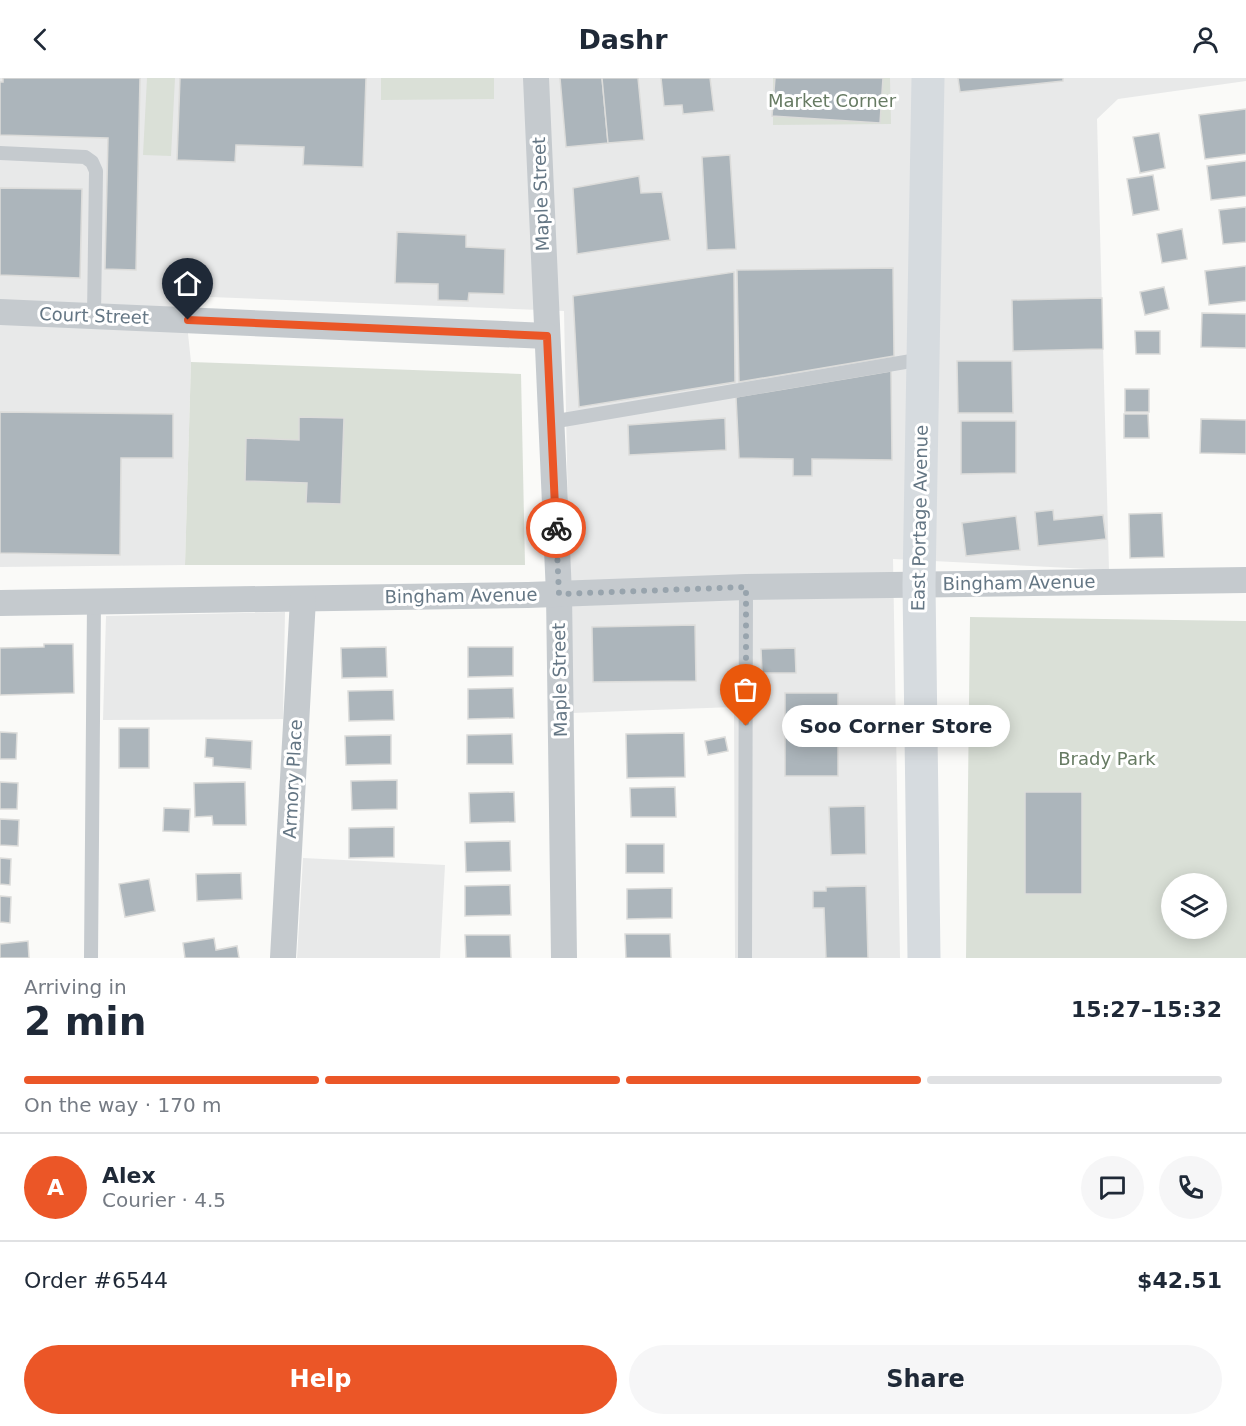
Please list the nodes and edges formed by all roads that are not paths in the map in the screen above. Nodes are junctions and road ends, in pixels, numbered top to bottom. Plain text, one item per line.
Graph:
1 (536, 78) edge
2 (928, 78) edge
3 (0, 153) edge
4 (0, 312) edge
5 (94, 316) junction
6 (547, 336) junction
7 (922, 359) junction
8 (551, 422) junction
9 (1246, 580) edge
10 (919, 585) junction
11 (746, 587) junction
12 (559, 594) junction
13 (303, 599) junction
14 (94, 602) junction
15 (0, 603) edge
16 (91, 958) edge
17 (283, 958) edge
18 (564, 958) edge
19 (745, 958) edge
20 (924, 958) edge

1 - 6 street, Maple Street
2 - 7 main road, East Portage Avenue
3 - 5 lane
4 - 5 street, Court Street
5 - 6 street, Court Street
6 - 8 street, Maple Street
7 - 8 lane
7 - 10 main road, East Portage Avenue
8 - 12 street, Maple Street
9 - 10 street, Bingham Avenue
10 - 11 street, Bingham Avenue
10 - 20 main road, East Portage Avenue
11 - 12 street, Bingham Avenue
11 - 19 lane
12 - 13 street, Bingham Avenue
12 - 18 street, Maple Street
13 - 14 street, Bingham Avenue
13 - 17 street, Armory Place
14 - 15 street, Bingham Avenue
14 - 16 lane

